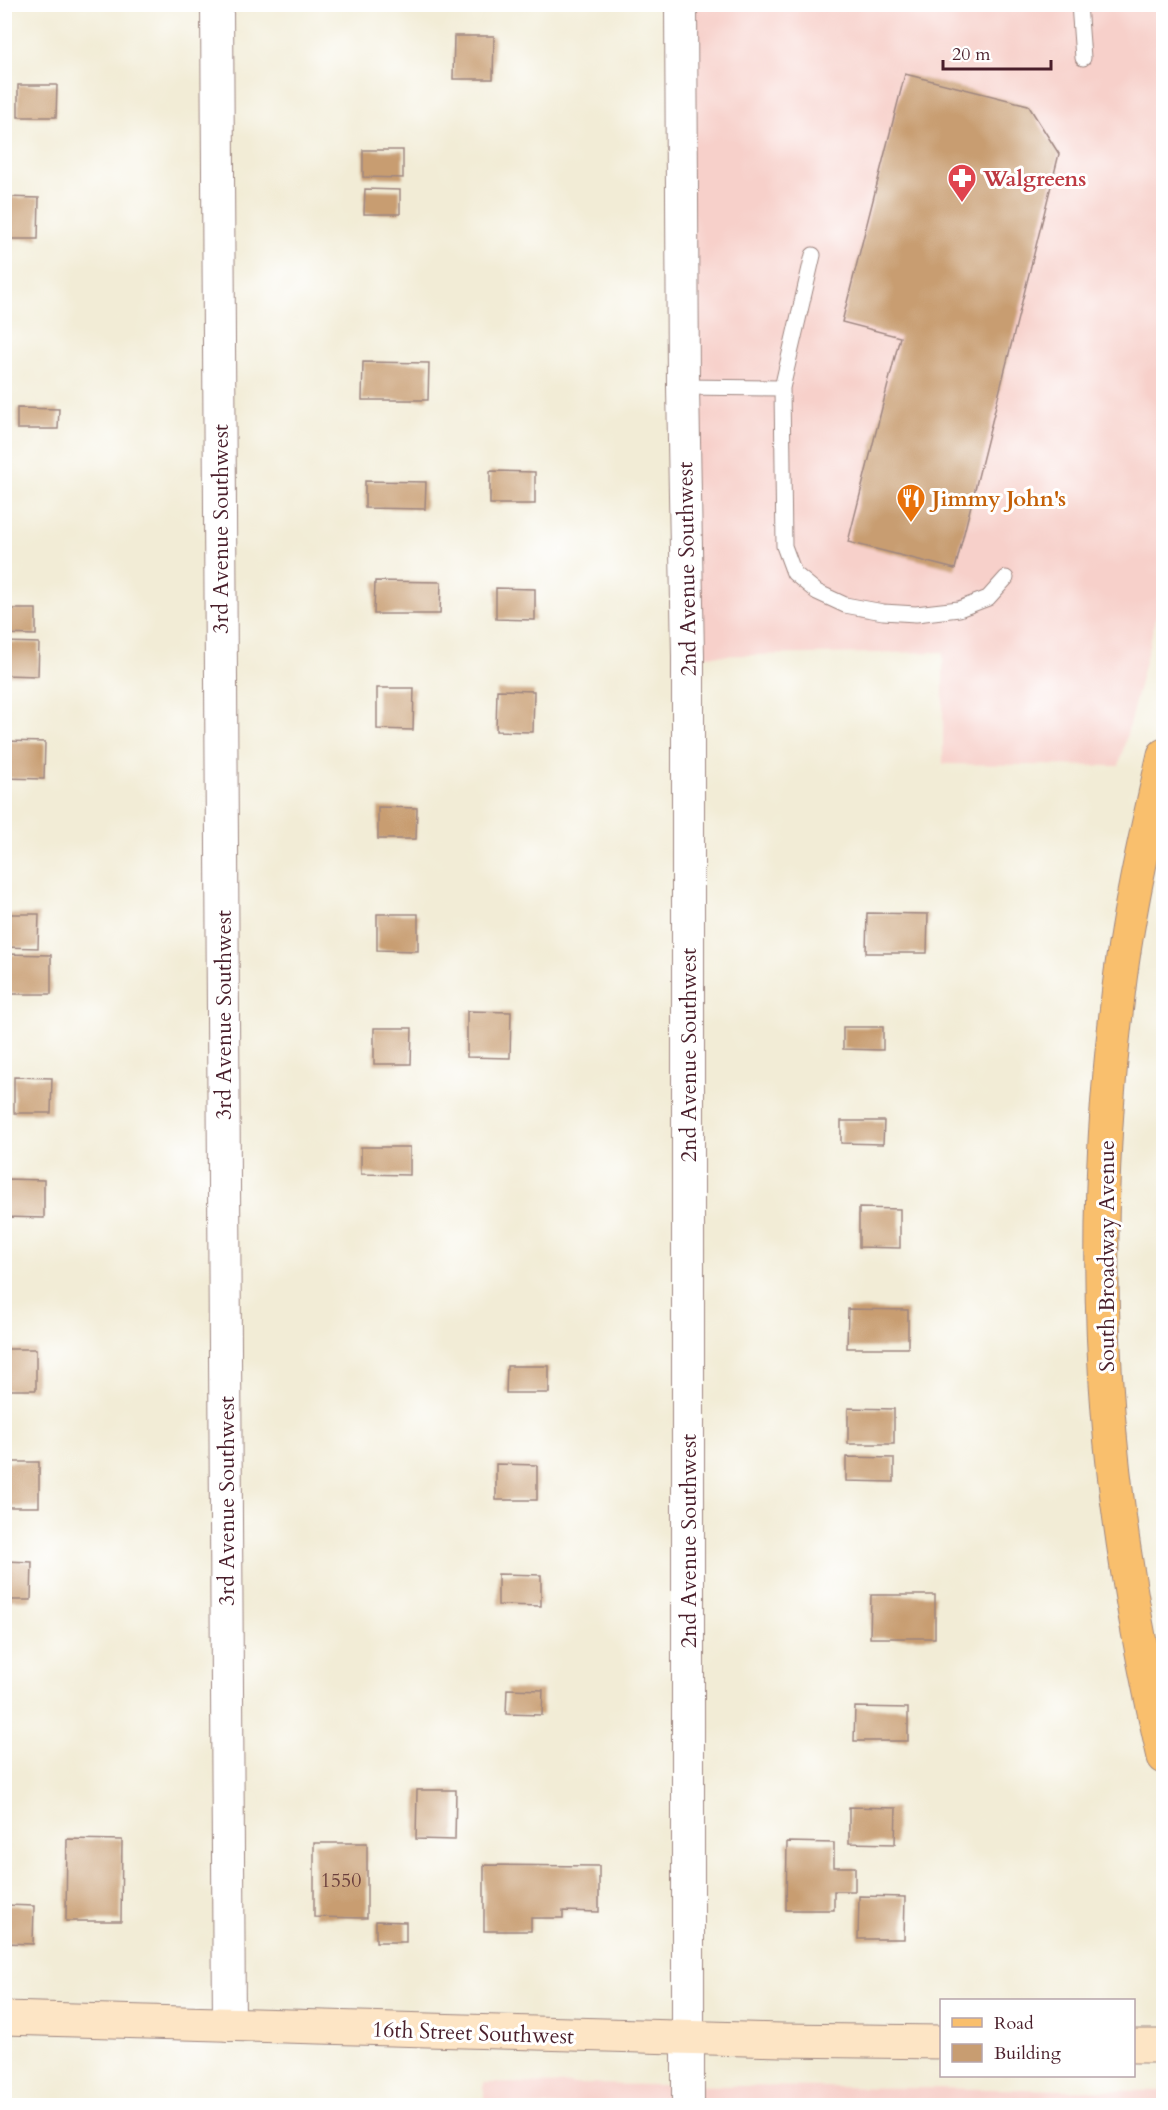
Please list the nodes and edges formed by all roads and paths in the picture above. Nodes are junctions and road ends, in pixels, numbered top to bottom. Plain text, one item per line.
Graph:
1 (217, 4) edge
2 (681, 4) edge
3 (1079, 4) edge
4 (1083, 58) dead end
5 (813, 255) dead end
6 (683, 387) junction
7 (782, 388) junction
8 (1006, 578) dead end
9 (1164, 755) edge
10 (1164, 1757) edge
11 (4, 2018) edge
12 (229, 2025) junction
13 (688, 2037) junction
14 (940, 2042) edge
15 (1135, 2046) edge
16 (1164, 2046) edge
17 (688, 2106) edge

1 - 12 street, 3rd Avenue Southwest
2 - 6 street, 2nd Avenue Southwest
3 - 4 lane
5 - 7 lane
6 - 7 lane
6 - 13 street, 2nd Avenue Southwest
7 - 8 lane
9 - 10 main road, South Broadway Avenue
11 - 12 main road, 16th Street Southwest
12 - 13 main road, 16th Street Southwest
13 - 14 main road, 16th Street Southwest
13 - 17 street, 2nd Avenue Southwest
15 - 16 main road

